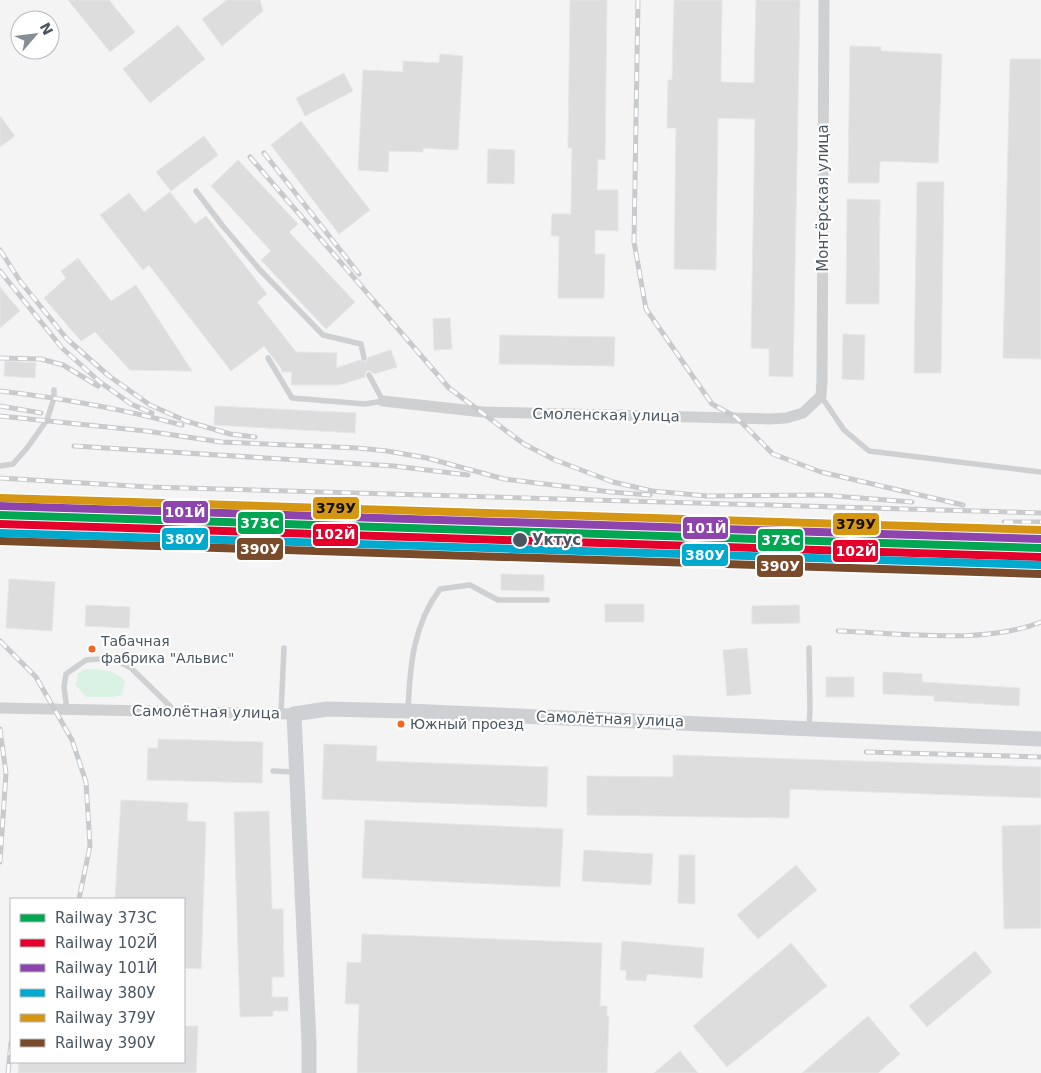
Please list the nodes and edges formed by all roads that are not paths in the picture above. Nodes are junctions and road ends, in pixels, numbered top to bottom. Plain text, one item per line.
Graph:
1 (824, 0) edge
2 (196, 190) dead end
3 (268, 358) dead end
4 (364, 358) dead end
5 (369, 375) dead end
6 (54, 390) dead end
7 (821, 396) junction
8 (383, 401) junction
9 (0, 466) edge
10 (1041, 472) edge
11 (547, 600) dead end
12 (284, 648) dead end
13 (809, 648) dead end
14 (0, 708) edge
15 (67, 710) junction
16 (175, 711) junction
17 (408, 711) junction
18 (288, 713) junction
19 (809, 727) junction
20 (1041, 738) edge
21 (273, 771) dead end
22 (297, 772) junction
23 (309, 1073) edge

1 - 7 street, Монтёрская улица
2 - 4 lane
3 - 8 lane
5 - 8 lane
6 - 9 lane
7 - 8 street, Смоленская улица
7 - 10 lane
11 - 17 lane
12 - 18 lane
13 - 19 lane
14 - 15 street, Самолётная улица
15 - 16 street, Самолётная улица
15 - 16 lane
16 - 18 street, Самолётная улица
17 - 18 main road, Самолётная улица
17 - 19 main road, Самолётная улица
18 - 22 main road
19 - 20 main road, Самолётная улица
21 - 22 lane
22 - 23 main road

